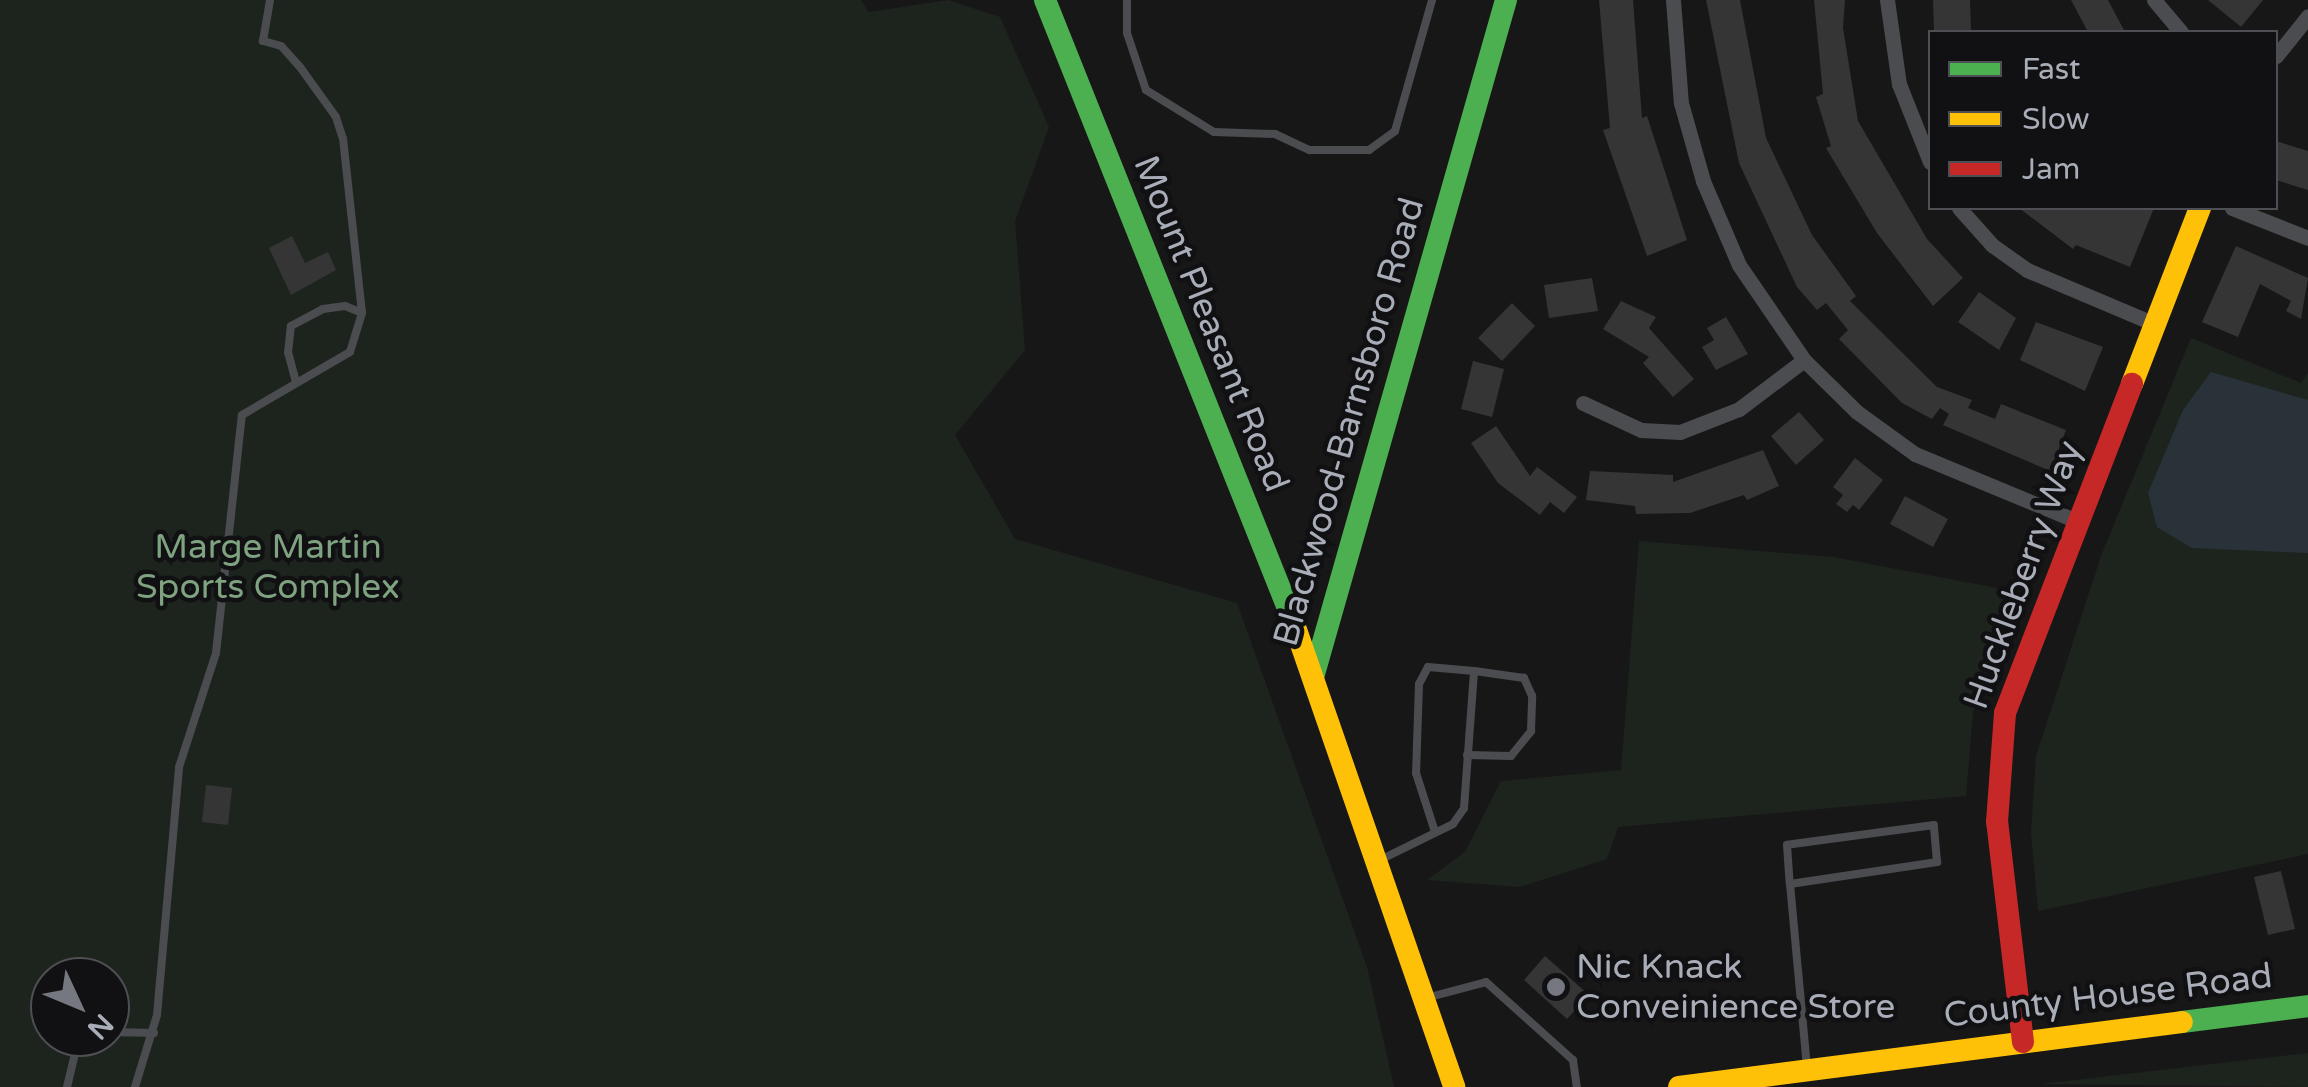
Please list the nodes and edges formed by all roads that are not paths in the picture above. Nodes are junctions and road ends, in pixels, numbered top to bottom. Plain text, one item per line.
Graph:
1 (270, 0) edge
2 (1045, 0) edge
3 (1127, 0) edge
4 (1432, 0) edge
5 (1506, 0) edge
6 (1672, 0) edge
7 (1886, 0) edge
8 (2154, 0) edge
9 (2308, 16) edge
10 (2179, 30) edge
11 (2278, 54) edge
12 (1928, 157) edge
13 (1961, 210) edge
14 (2199, 210) edge
15 (2237, 210) edge
16 (2308, 238) edge
17 (362, 313) junction
18 (2155, 324) junction
19 (1804, 360) junction
20 (296, 382) junction
21 (1584, 403) dead end
22 (2078, 522) junction
23 (1474, 671) junction
24 (1314, 674) junction
25 (1467, 755) junction
26 (1435, 832) junction
27 (1378, 860) junction
28 (1790, 884) junction
29 (1425, 999) junction
30 (2308, 1006) edge
31 (130, 1032) edge
32 (154, 1033) junction
33 (2024, 1042) junction
34 (74, 1057) edge
35 (1807, 1070) junction
36 (67, 1087) edge
37 (135, 1087) edge
38 (1454, 1087) edge
39 (1576, 1087) edge
40 (1679, 1087) edge

1 - 17 lane
2 - 24 main road, Mount Pleasant Road
3 - 4 lane
5 - 24 main road, Blackwood-Barnsboro Road
6 - 19 street
7 - 12 street
8 - 10 street
9 - 11 street
13 - 18 street
14 - 18 main road, Huckleberry Way
15 - 16 street
17 - 20 lane
17 - 20 lane
18 - 22 main road, Huckleberry Way
19 - 21 street
19 - 22 street
20 - 32 lane
22 - 33 main road, Huckleberry Way
23 - 25 lane
23 - 25 lane
23 - 26 lane
24 - 27 main road, Blackwood-Barnsboro Road
25 - 26 lane
26 - 27 lane
27 - 29 main road, Blackwood-Barnsboro Road
28 - 28 lane
28 - 35 lane
29 - 38 main road, Blackwood-Barnsboro Road
29 - 39 lane
30 - 33 main road, County House Road
31 - 32 lane
32 - 37 lane
33 - 35 main road, County House Road
34 - 36 lane
35 - 40 main road, County House Road

